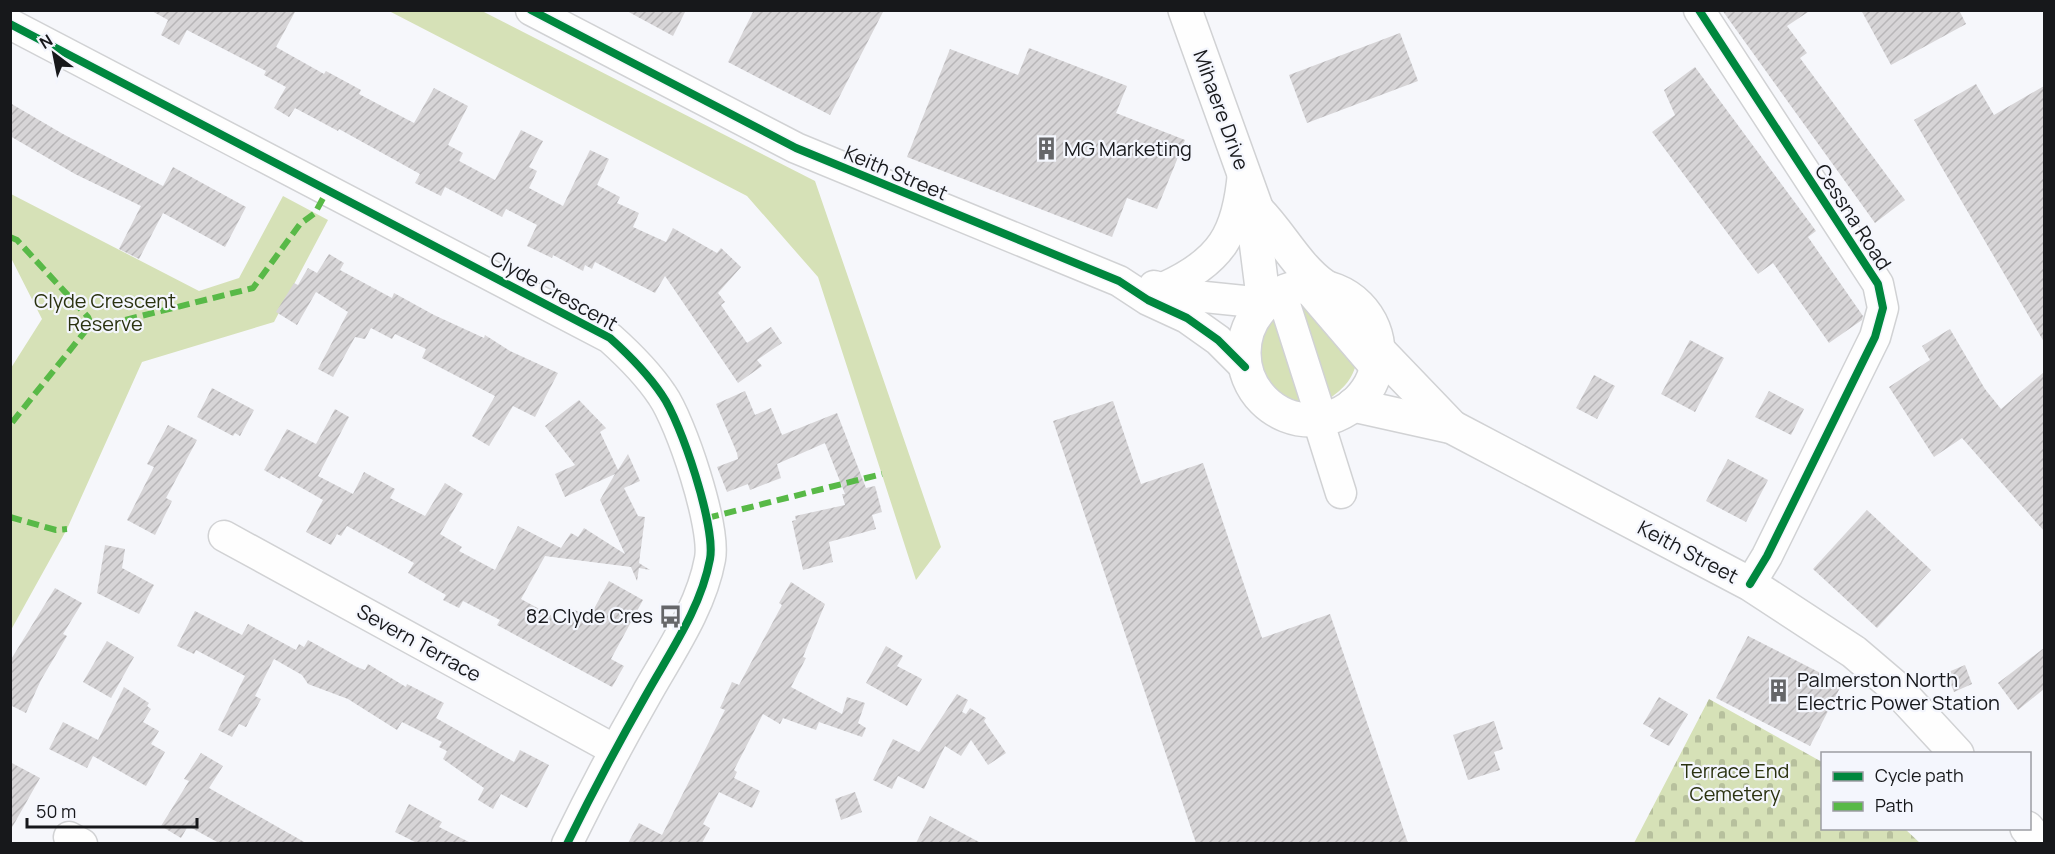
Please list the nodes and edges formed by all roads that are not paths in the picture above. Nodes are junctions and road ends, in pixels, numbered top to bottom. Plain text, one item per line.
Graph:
1 (531, 10) edge
2 (1185, 10) edge
3 (1699, 10) edge
4 (10, 24) edge
5 (1244, 172) junction
6 (1257, 210) junction
7 (1119, 281) junction
8 (1162, 288) junction
9 (1287, 295) junction
10 (1378, 360) junction
11 (1245, 367) junction
12 (1353, 405) junction
13 (1320, 420) junction
14 (1452, 427) junction
15 (1341, 494) dead end
16 (224, 536) dead end
17 (1750, 584) junction
18 (615, 750) junction
19 (1956, 752) edge
20 (2028, 830) edge
21 (567, 843) edge
22 (2040, 843) edge

1 - 7 street, Keith Street
2 - 5 main road, Mihaere Drive
3 - 17 street, Cessna Road
4 - 18 street, Clyde Crescent
5 - 6 main road, Mihaere Drive
5 - 8 street
6 - 9 main road, Mihaere Drive
6 - 9 main road, Mihaere Drive
7 - 8 street, Keith Street
7 - 11 street, Keith Street
8 - 9 street, Keith Street
9 - 10 main road
9 - 11 main road
9 - 13 street
10 - 12 main road
10 - 14 main road, Keith Street
11 - 13 main road
12 - 13 main road
12 - 14 main road, Keith Street
13 - 15 street
14 - 17 main road, Keith Street
16 - 18 street, Severn Terrace
17 - 19 main road, Keith Street
18 - 21 street, Clyde Crescent
20 - 22 main road

